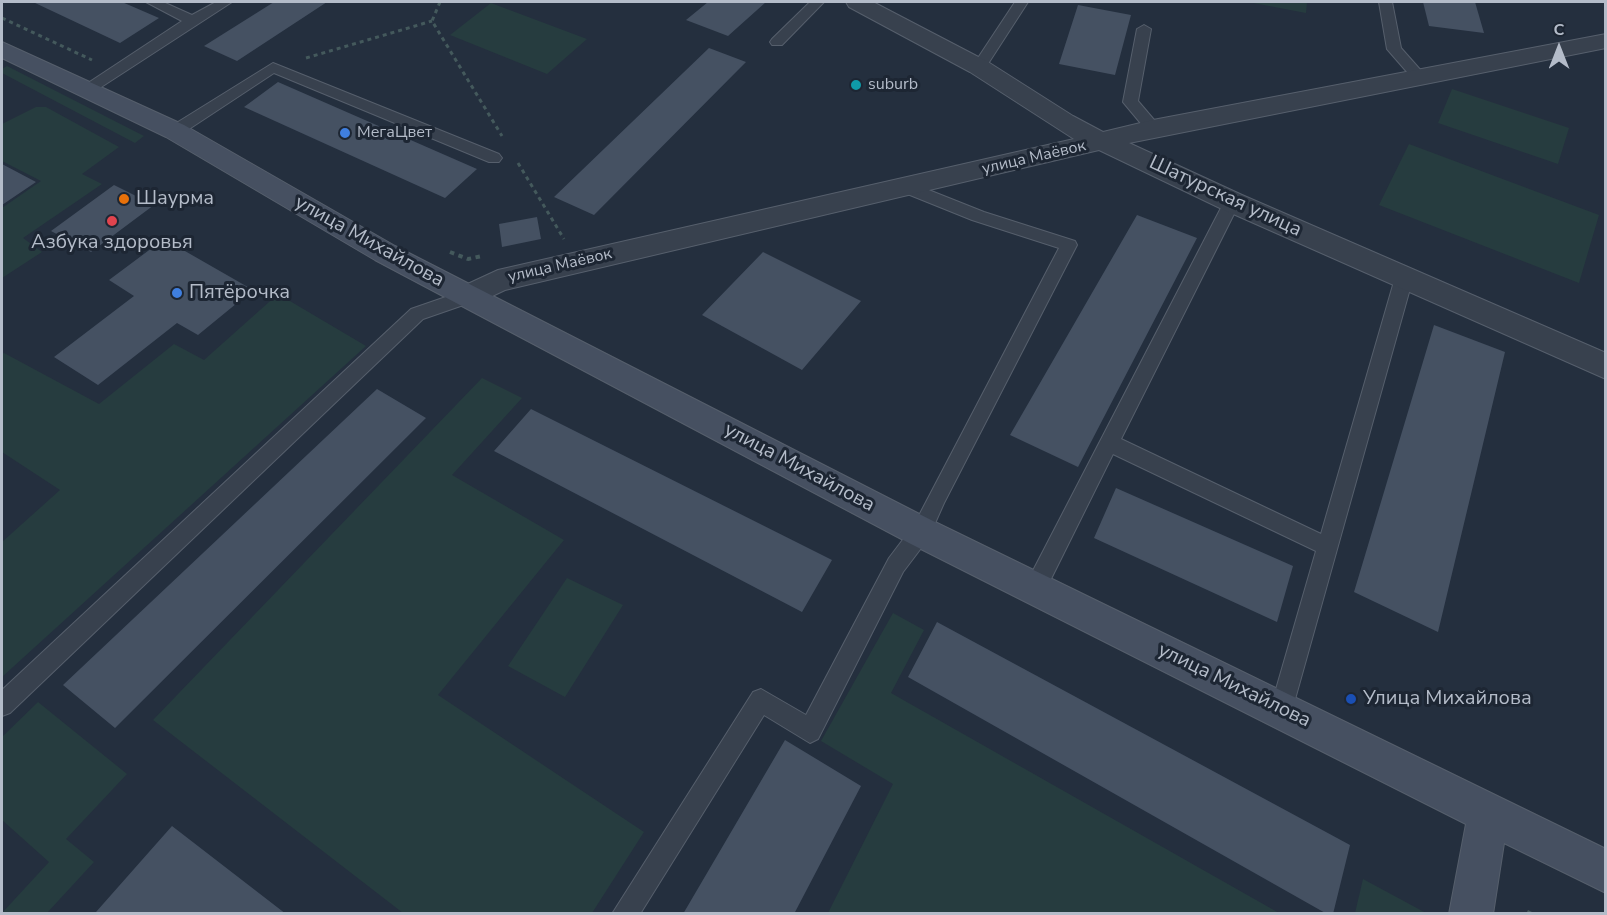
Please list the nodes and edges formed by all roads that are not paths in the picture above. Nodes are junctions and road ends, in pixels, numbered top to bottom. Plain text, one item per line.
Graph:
1 (153, 2) edge
2 (225, 2) edge
3 (817, 2) edge
4 (857, 2) edge
5 (1021, 2) edge
6 (1385, 2) edge
7 (192, 20) junction
8 (1144, 29) dead end
9 (1605, 41) edge
10 (777, 42) dead end
11 (2, 49) edge
12 (979, 67) junction
13 (1419, 77) junction
14 (87, 90) junction
15 (1153, 128) junction
16 (175, 131) junction
17 (1101, 142) junction
18 (494, 158) dead end
19 (906, 187) junction
20 (1232, 202) junction
21 (1404, 278) junction
22 (469, 296) junction
23 (1605, 367) edge
24 (1109, 443) junction
25 (921, 532) junction
26 (1328, 546) junction
27 (1035, 588) junction
28 (2, 705) edge
29 (1281, 710) junction
30 (1489, 813) junction
31 (1605, 872) edge
32 (624, 914) edge
33 (1471, 914) edge

1 - 7 lane
2 - 7 lane
3 - 10 lane
4 - 12 street, Шатурская улица
5 - 12 lane
6 - 13 lane
7 - 14 lane
8 - 15 lane
9 - 13 street, улица Маёвок
11 - 14 street, улица Михайлова
12 - 17 street, Шатурская улица
13 - 15 street, улица Маёвок
14 - 16 street, улица Михайлова
15 - 17 street, улица Маёвок
16 - 18 lane
16 - 22 street, улица Михайлова
17 - 19 street, улица Маёвок
17 - 20 street, Шатурская улица
19 - 22 street, улица Маёвок
19 - 25 lane
20 - 21 street, Шатурская улица
20 - 24 lane
21 - 23 street, Шатурская улица
21 - 26 lane
22 - 25 street, улица Михайлова
22 - 28 lane
24 - 26 lane
24 - 27 lane
25 - 27 street, улица Михайлова
25 - 32 lane
26 - 29 lane
27 - 29 street, улица Михайлова
29 - 30 street, улица Михайлова
30 - 31 street, улица Михайлова
30 - 33 street

